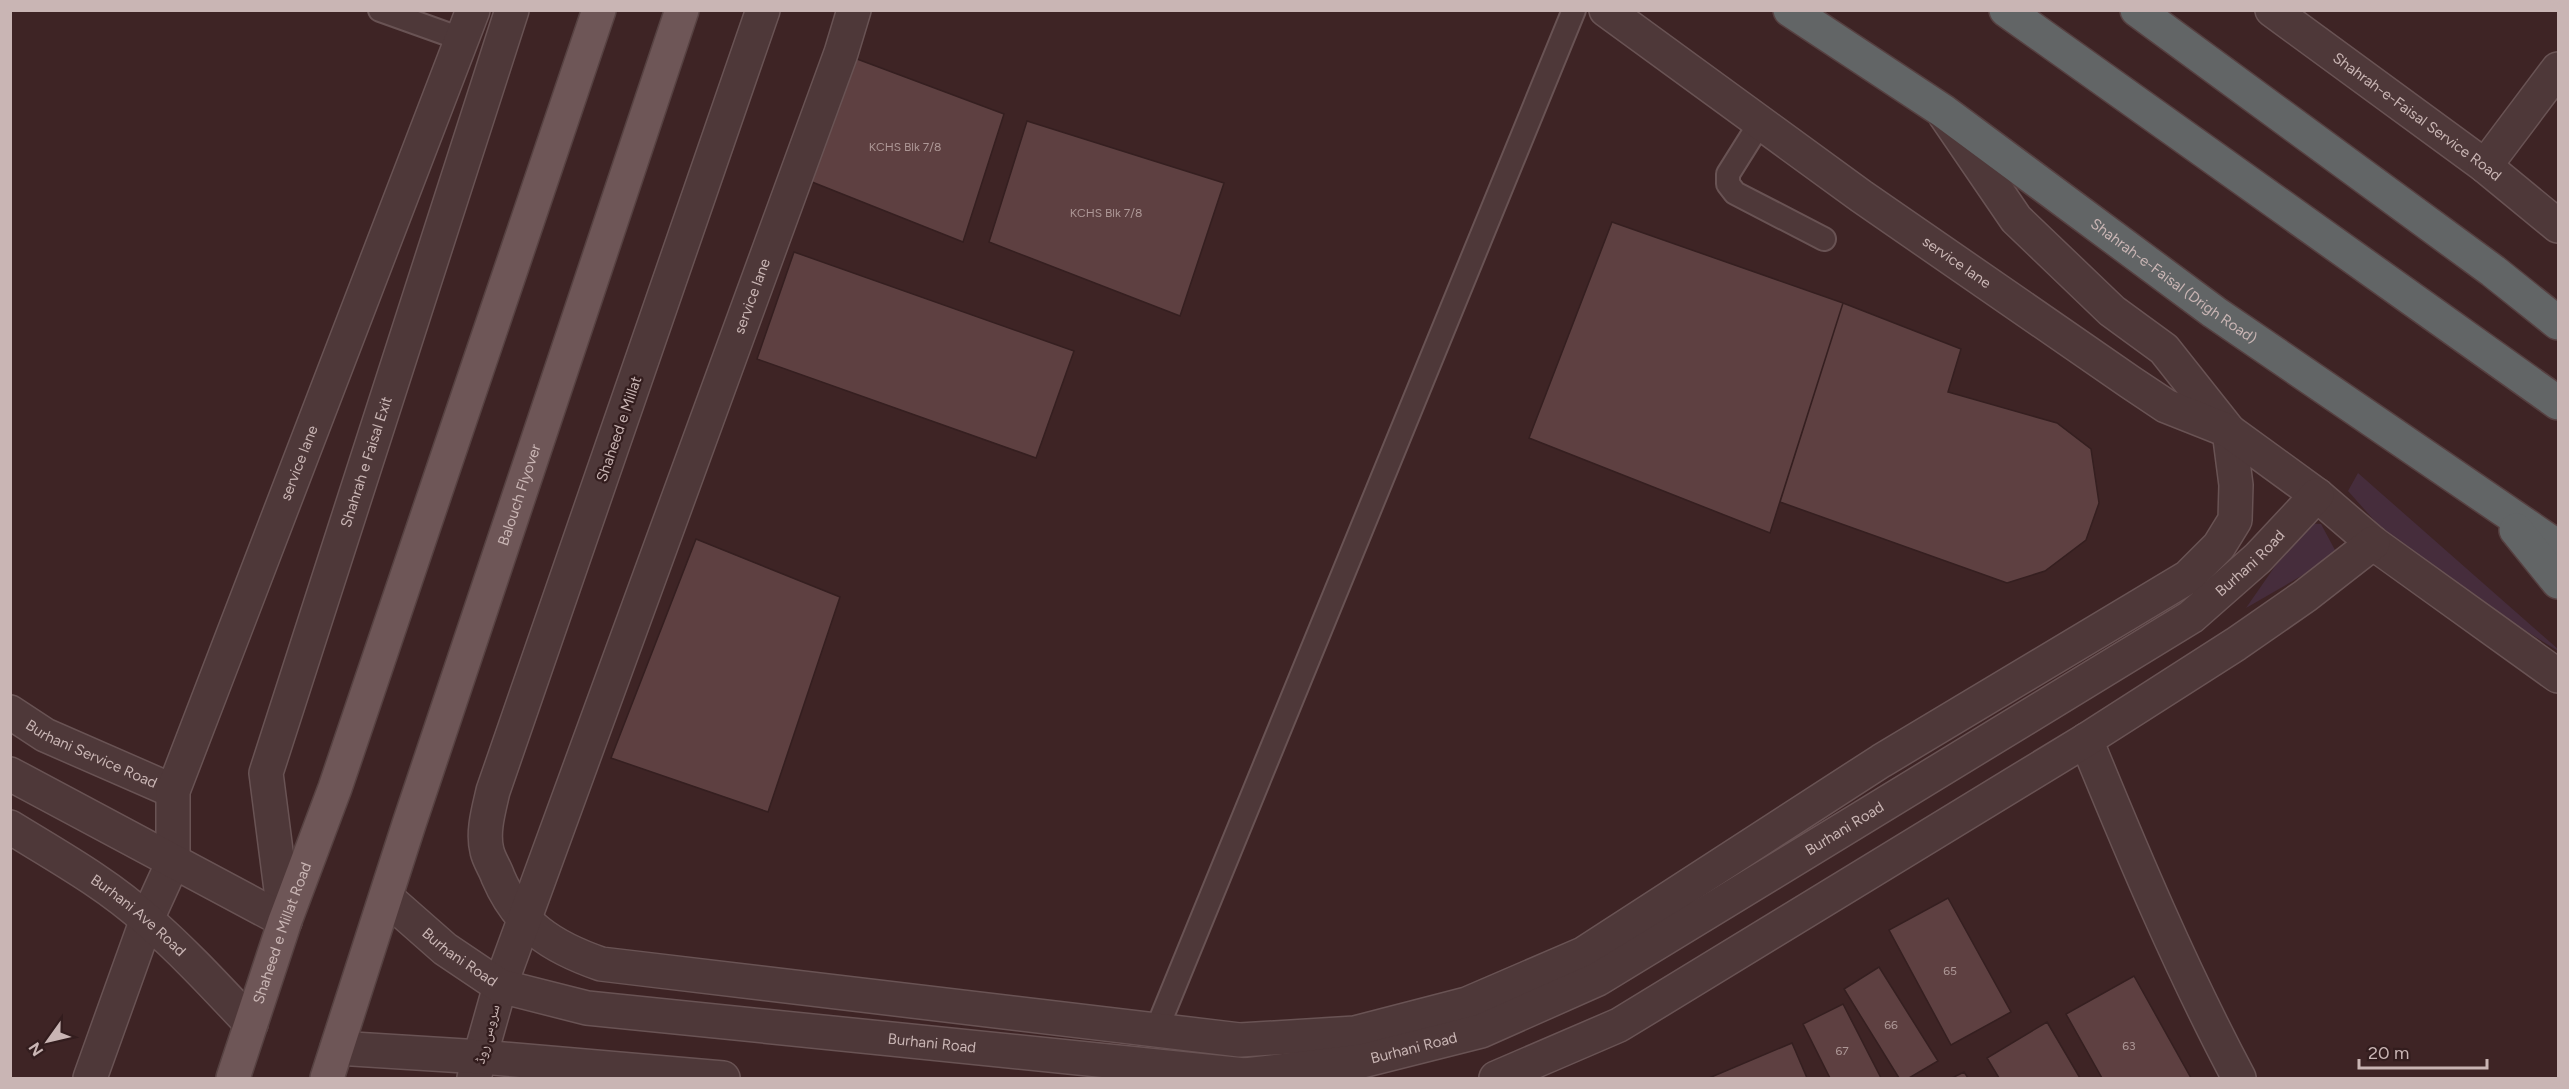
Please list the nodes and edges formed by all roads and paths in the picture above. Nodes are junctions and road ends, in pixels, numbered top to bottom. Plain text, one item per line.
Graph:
1 (380, 10) edge
2 (512, 10) edge
3 (598, 10) edge
4 (682, 10) edge
5 (763, 10) edge
6 (854, 10) edge
7 (1574, 10) edge
8 (1606, 10) edge
9 (1790, 10) edge
10 (2006, 10) edge
11 (2137, 10) edge
12 (2272, 10) edge
13 (468, 25) edge
14 (2559, 69) edge
15 (1942, 111) junction
16 (1760, 123) junction
17 (2485, 166) junction
18 (2559, 226) edge
19 (1824, 239) dead end
20 (2559, 323) edge
21 (2559, 403) edge
22 (2229, 431) junction
23 (2317, 495) junction
24 (2498, 508) junction
25 (2373, 543) junction
26 (2559, 547) edge
27 (2559, 582) edge
28 (2559, 676) edge
29 (10, 712) edge
30 (2086, 740) junction
31 (10, 774) edge
32 (173, 791) junction
33 (10, 827) edge
34 (173, 862) junction
35 (387, 898) junction
36 (147, 919) junction
37 (285, 921) junction
38 (525, 921) junction
39 (500, 986) junction
40 (251, 1024) junction
41 (1156, 1031) junction
42 (337, 1048) junction
43 (478, 1068) edge
44 (90, 1078) edge
45 (232, 1078) edge
46 (327, 1078) edge
47 (723, 1078) edge
48 (1496, 1078) edge
49 (2239, 1078) edge

1 - 13 lane
2 - 37 street, Shahrah e Faisal Exit
3 - 37 main road, Shaheed e Millat Road
4 - 35 main road, Balouch Flyover
5 - 38 street, Shaheed e Millat
6 - 38 street, service lane
7 - 41 lane
8 - 16 street, service lane
9 - 15 highway, Shahrah-e-Faisal (Drigh Road)
10 - 21 highway
11 - 20 highway
12 - 17 street, Shahrah-e-Faisal Service Road
13 - 32 street, service lane
14 - 17 street
15 - 22 street
15 - 24 highway, Shahrah-e-Faisal (Drigh Road)
16 - 19 lane
16 - 22 street, service lane
17 - 18 street, Shahrah-e-Faisal Service Road
22 - 23 street, service lane
22 - 41 street
23 - 25 street, service lane
23 - 39 street, Burhani Road
24 - 26 highway, Shahrah-e-Faisal (Drigh Road)
24 - 27 highway
25 - 28 street, service lane
25 - 30 street
29 - 32 street, Burhani Service Road
30 - 48 street
30 - 49 street
31 - 34 street
32 - 34 street, service lane
33 - 36 street, Burhani Ave Road
34 - 36 street, service lane
34 - 37 street
35 - 39 street, Burhani Road
35 - 42 main road, Balouch Flyover
36 - 40 street, Burhani Ave Road
36 - 44 street, service lane
37 - 40 main road, Shaheed e Millat Road
38 - 39 street, سروس روڈ
38 - 41 street
39 - 43 street, سروس روڈ
40 - 45 main road, Shaheed e Millat Road
42 - 43 street
42 - 46 main road
43 - 47 street

